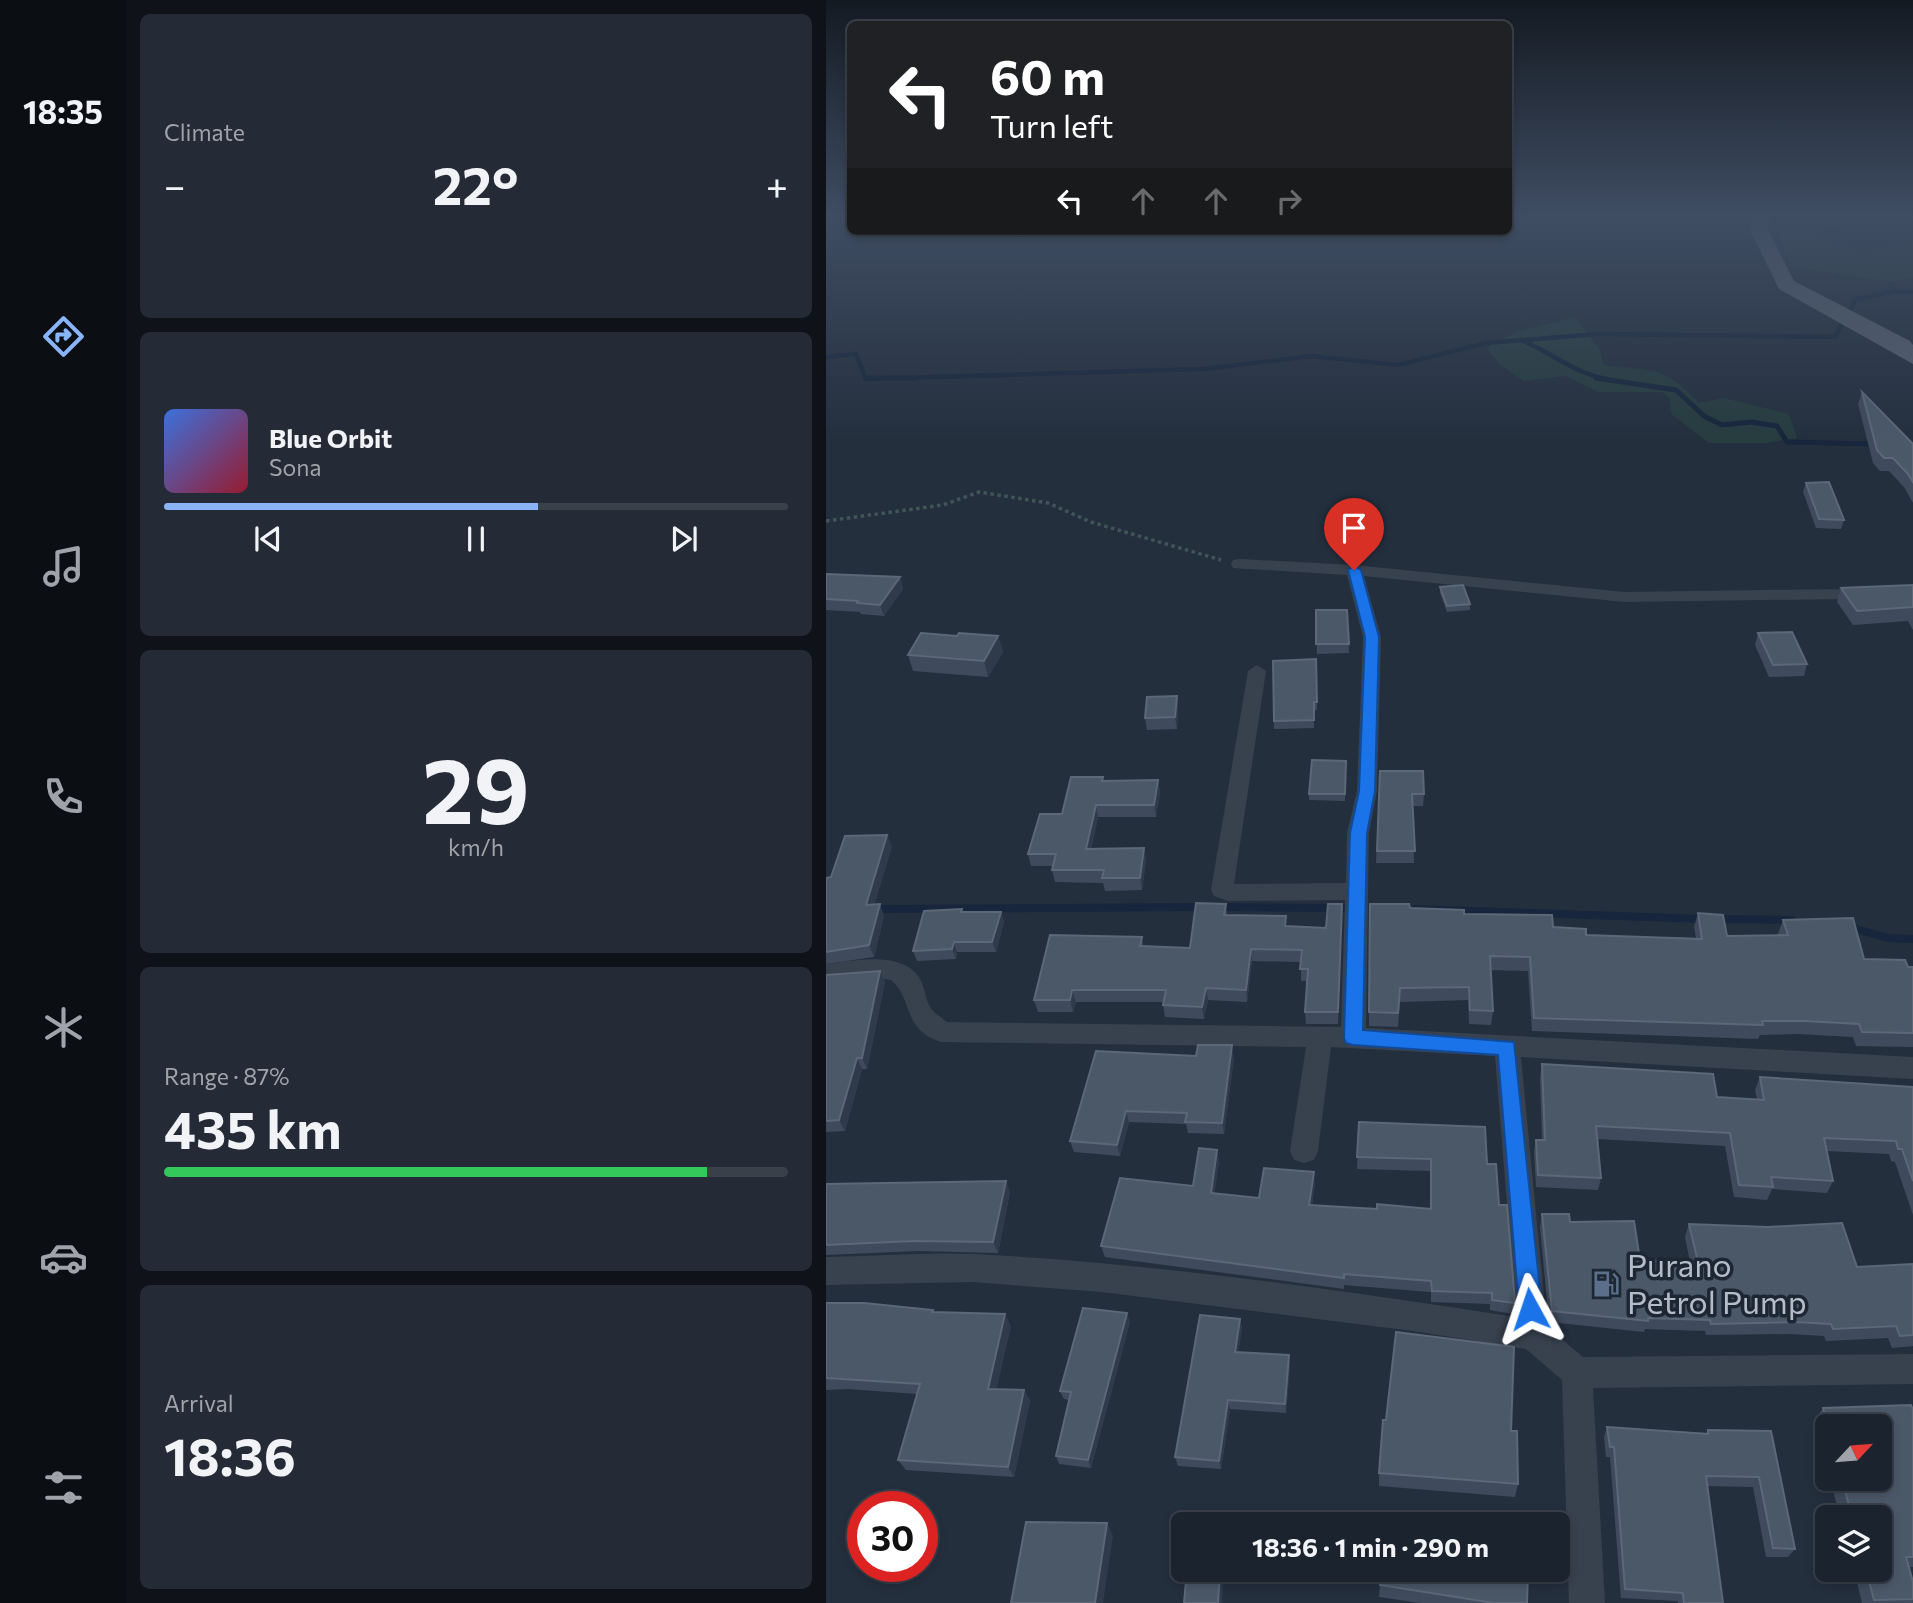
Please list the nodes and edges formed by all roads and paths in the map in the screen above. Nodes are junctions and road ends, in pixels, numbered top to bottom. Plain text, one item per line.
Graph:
1 (1794, 290) edge
2 (1913, 357) edge
3 (826, 521) edge
4 (1239, 564) joint
5 (1354, 570) junction
6 (1913, 593) edge
7 (1256, 671) dead end
8 (1358, 891) junction
9 (826, 974) edge
10 (1320, 1036) junction
11 (1353, 1038) junction
12 (1507, 1048) junction
13 (1913, 1068) edge
14 (1304, 1151) dead end
15 (826, 1271) edge
16 (1533, 1335) junction
17 (1913, 1369) edge
18 (1577, 1373) junction
19 (1587, 1603) edge

1 - 2 main road
3 - 4 path
4 - 5 street
5 - 6 street
5 - 8 street
7 - 8 street
8 - 11 street
9 - 10 street
10 - 11 street
10 - 14 street
11 - 12 street
12 - 13 street
12 - 16 street
15 - 16 street
16 - 18 street
17 - 18 street
18 - 19 street

